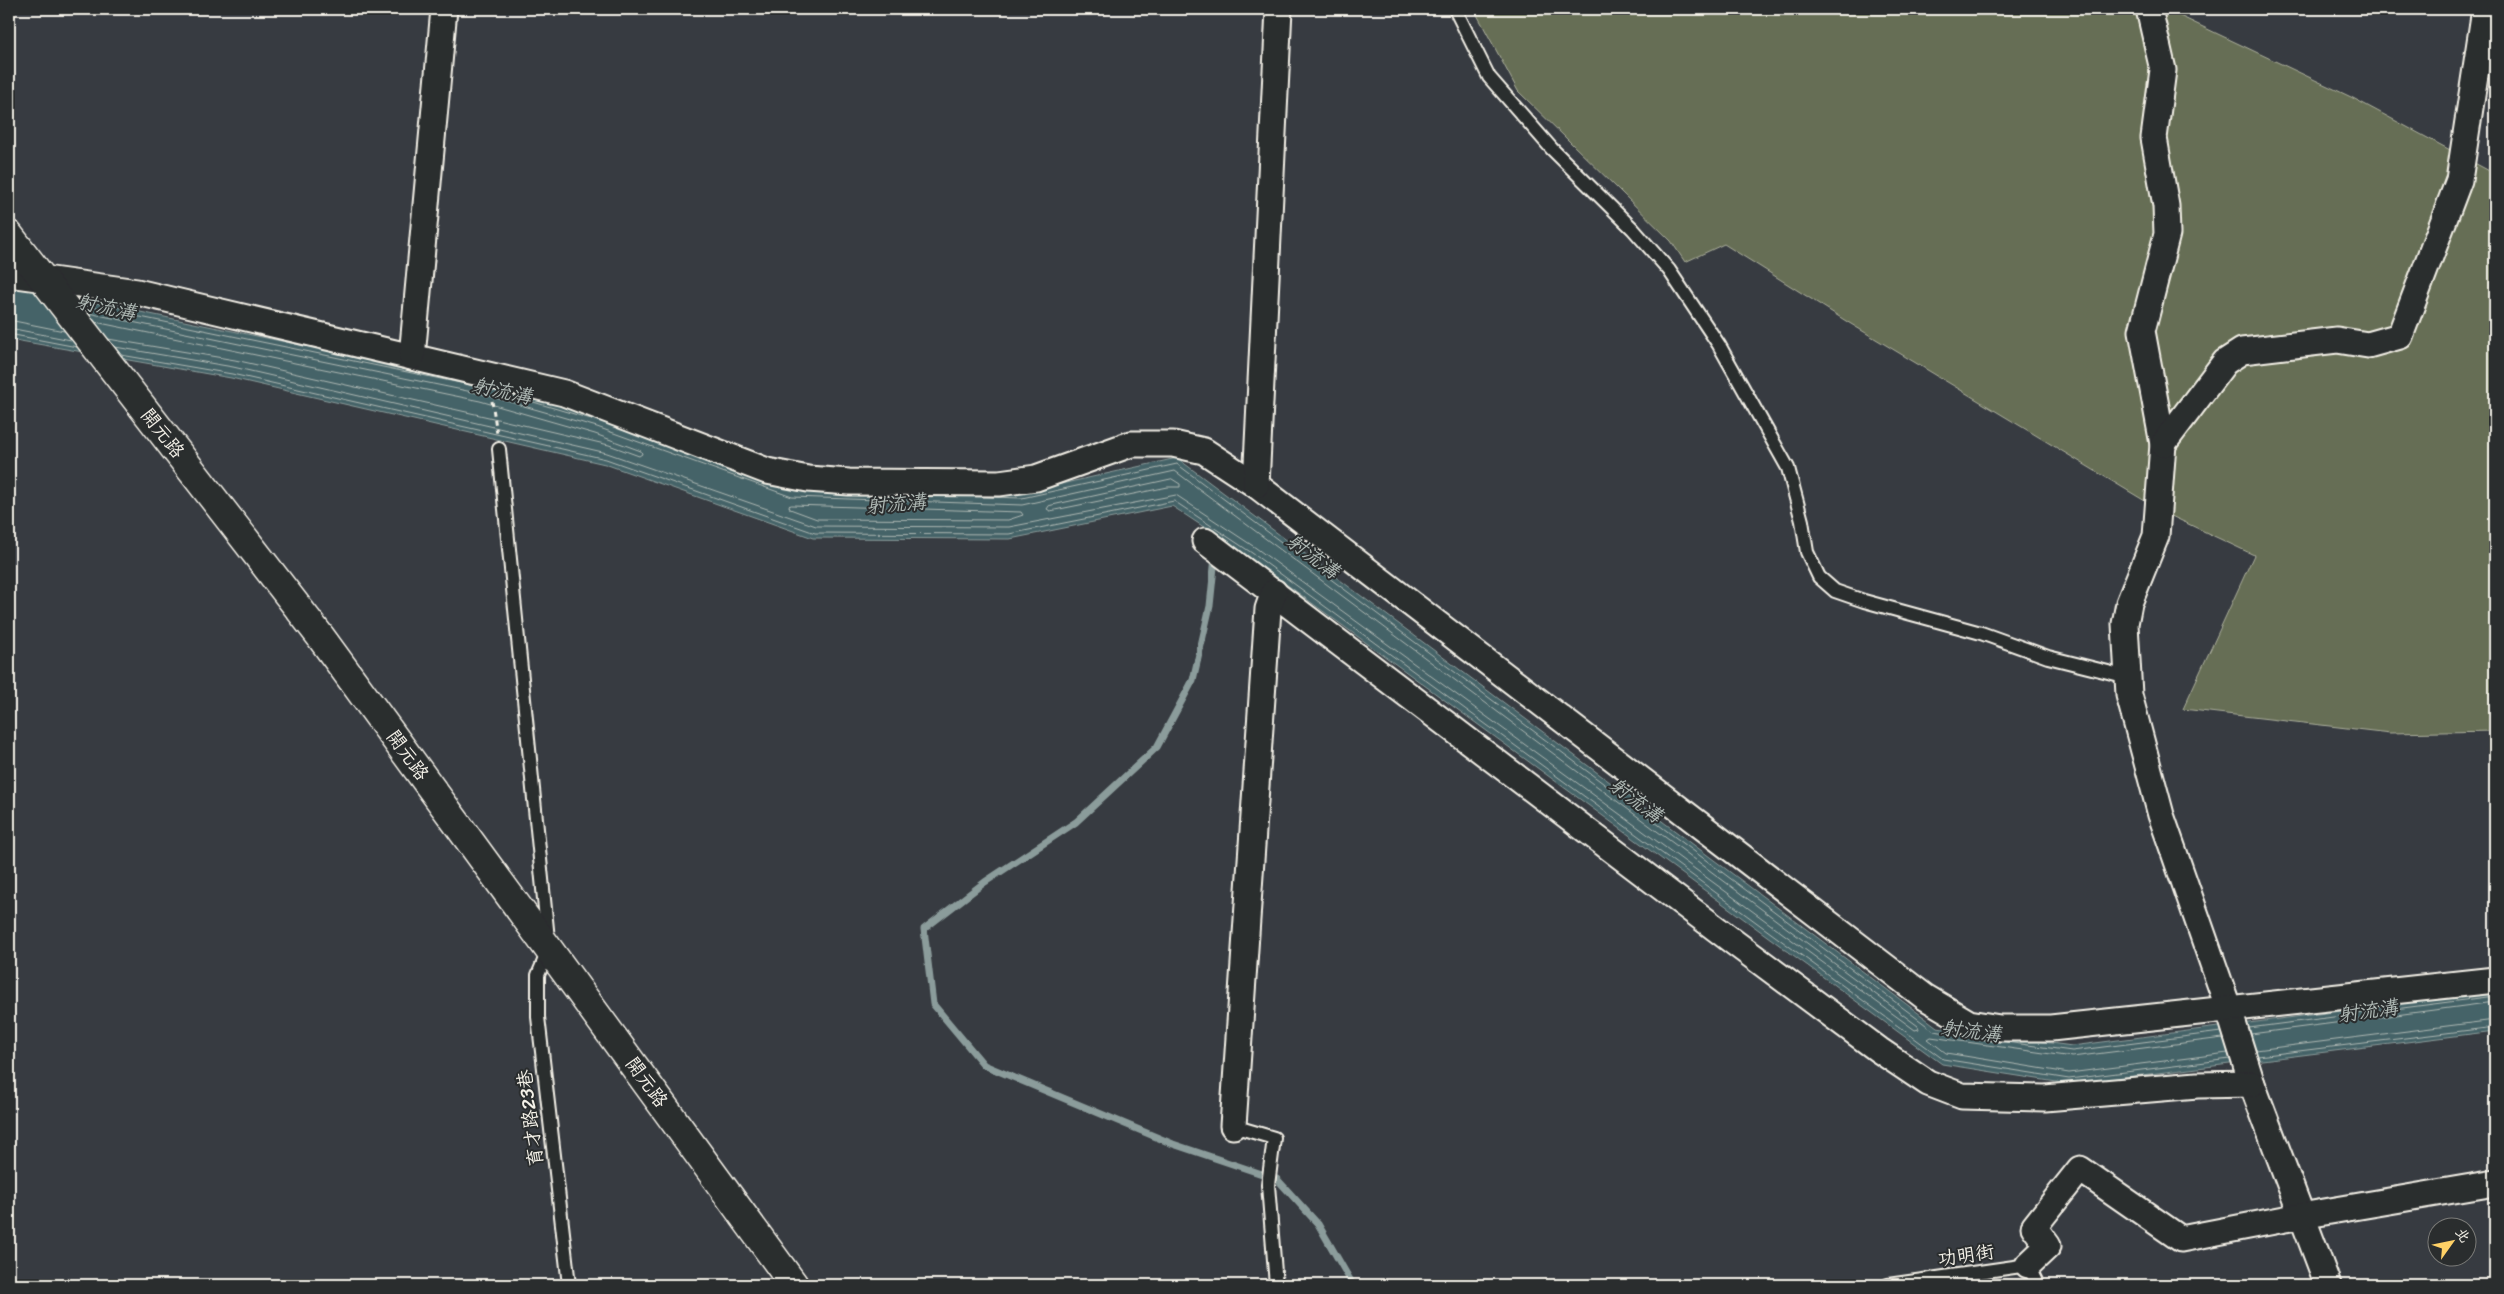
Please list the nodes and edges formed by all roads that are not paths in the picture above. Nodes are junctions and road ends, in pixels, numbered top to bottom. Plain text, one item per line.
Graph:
1 (444, 9) edge
2 (1279, 9) edge
3 (1455, 9) edge
4 (2150, 9) edge
5 (2485, 9) edge
6 (9, 235) edge
7 (9, 274) edge
8 (43, 278) junction
9 (412, 357) junction
10 (2163, 444) junction
11 (499, 449) road end
12 (1256, 485) junction
13 (1206, 541) dead end
14 (1274, 592) junction
15 (2128, 677) junction
16 (549, 949) junction
17 (2495, 980) edge
18 (2231, 1014) junction
19 (2251, 1080) junction
20 (1233, 1126) joint
21 (2495, 1183) edge
22 (2301, 1216) junction
23 (2033, 1275) edge
24 (569, 1285) edge
25 (794, 1285) edge
26 (1276, 1285) edge
27 (1888, 1285) edge
28 (2328, 1285) edge

1 - 9 street
2 - 12 street
3 - 15 lane
4 - 10 street
5 - 10 street
6 - 8 main road, 開元路
7 - 8 street
8 - 9 street
8 - 16 main road, 開元路
9 - 12 street
10 - 15 street
11 - 16 lane
12 - 18 street
13 - 14 street
14 - 19 street
14 - 20 street
15 - 18 street
16 - 24 lane, 育才路23巷
16 - 25 main road, 開元路
17 - 18 street
18 - 19 street
19 - 22 street
20 - 26 lane
21 - 22 street
22 - 23 street
22 - 28 street
23 - 27 lane, 功明街

